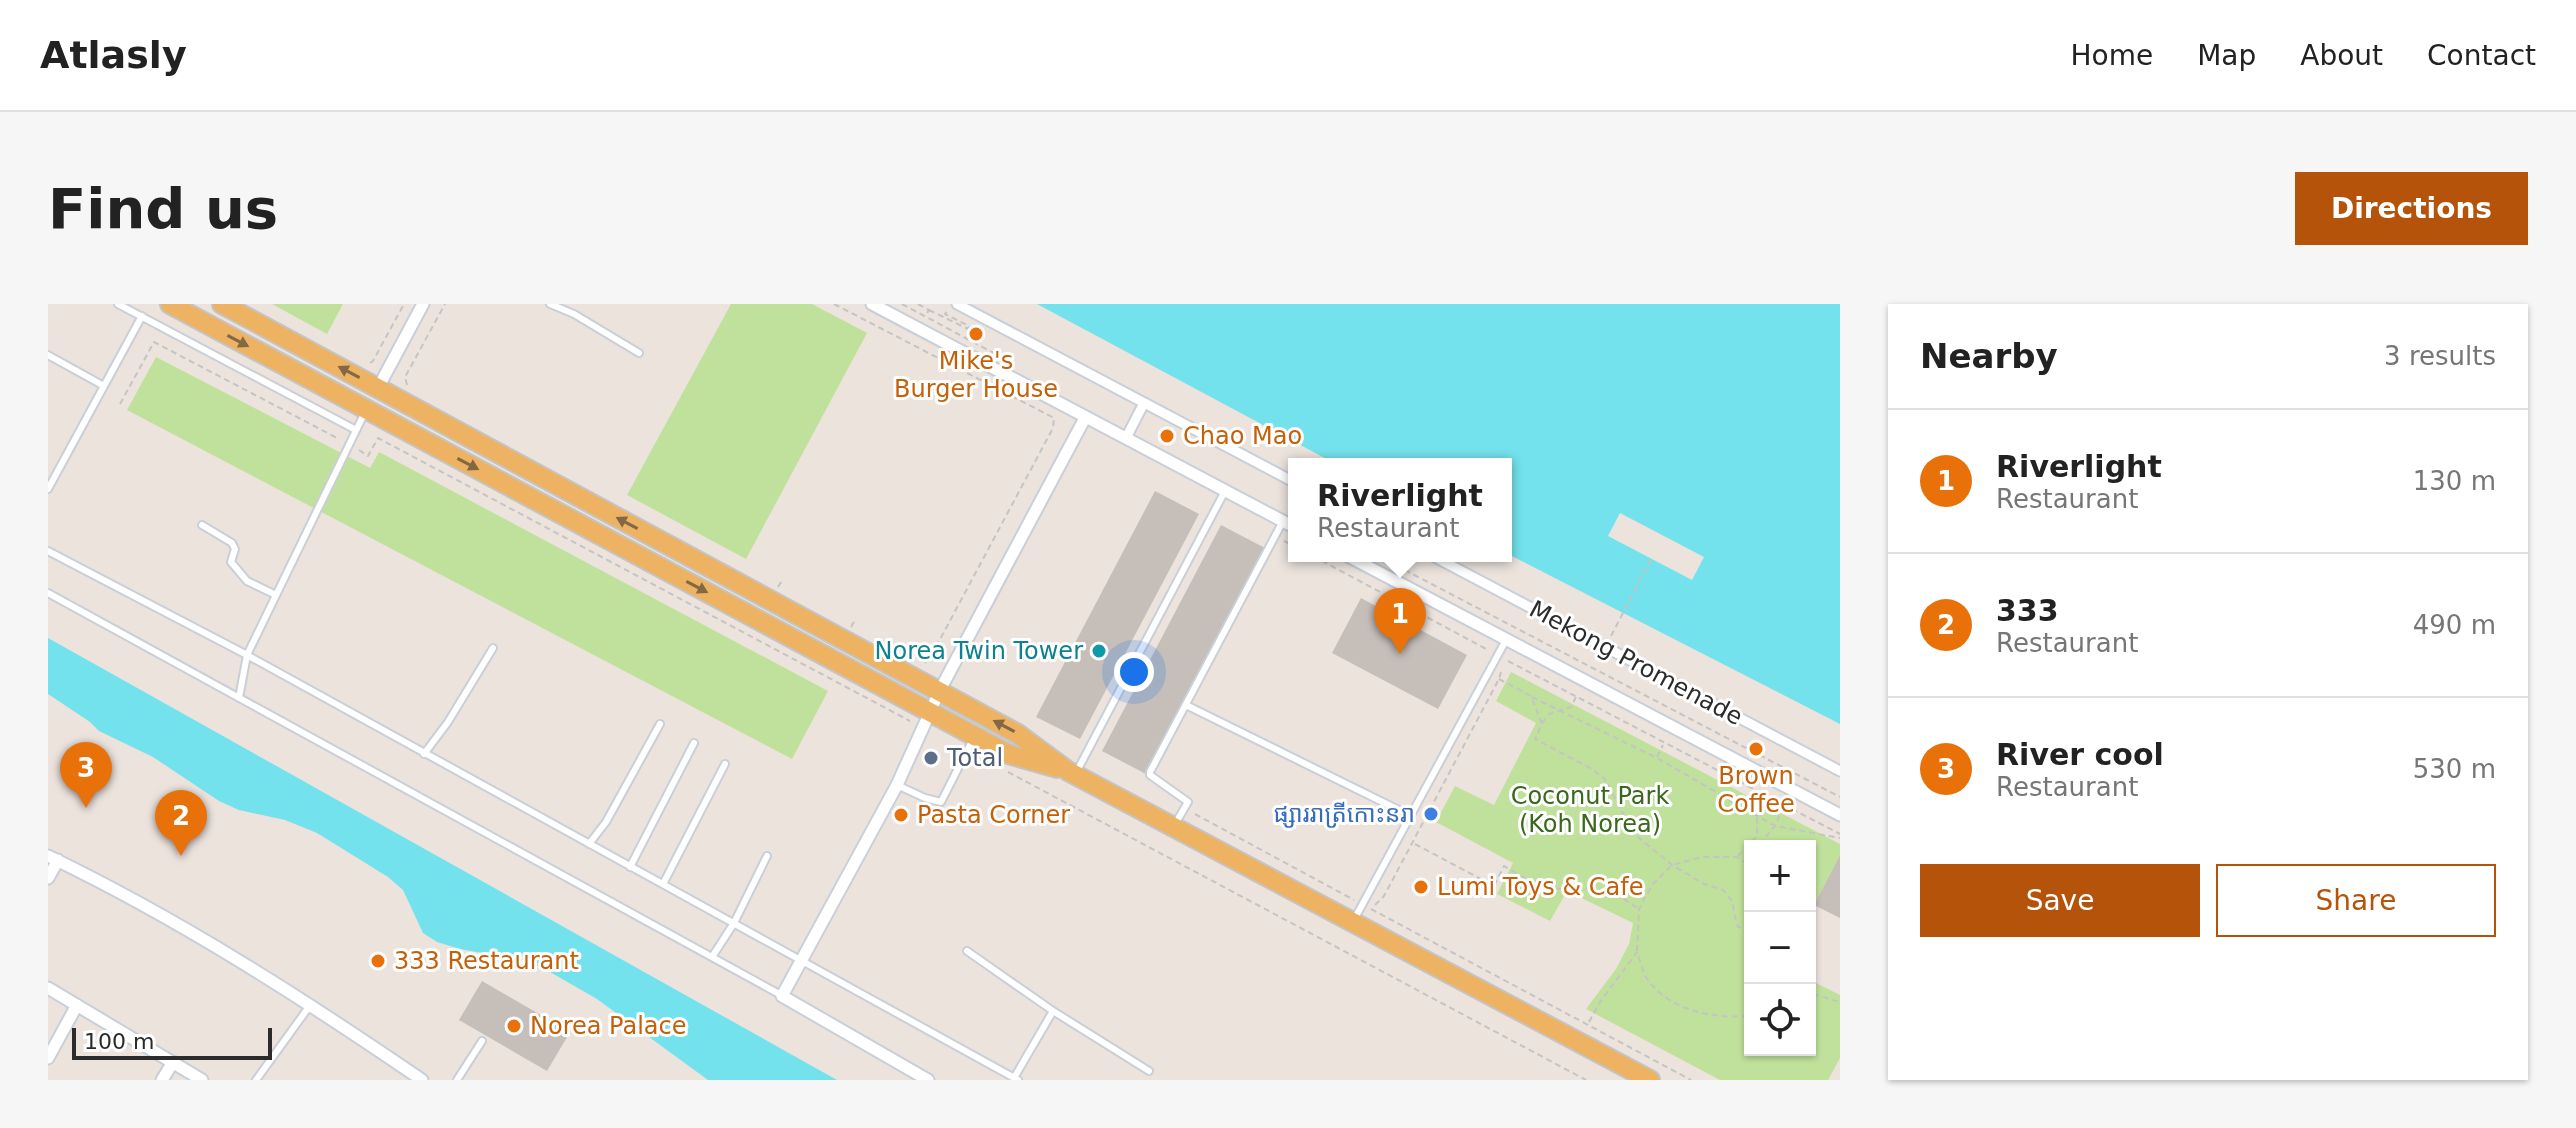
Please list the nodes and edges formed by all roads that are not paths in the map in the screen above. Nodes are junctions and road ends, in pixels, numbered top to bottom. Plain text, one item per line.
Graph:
1 (118, 304) edge
2 (170, 304) edge
3 (222, 304) edge
4 (423, 304) edge
5 (550, 304) edge
6 (580, 304) edge
7 (872, 304) edge
8 (957, 304) edge
9 (574, 314) junction
10 (142, 316) junction
11 (639, 353) dead end
12 (48, 355) edge
13 (104, 386) junction
14 (378, 388) junction
15 (1144, 403) junction
16 (367, 410) junction
17 (1085, 418) junction
18 (356, 430) junction
19 (1126, 438) junction
20 (1288, 479) edge
21 (48, 489) edge
22 (1225, 491) junction
23 (1288, 524) edge
24 (202, 525) dead end
25 (48, 551) edge
26 (1359, 562) edge
27 (1444, 562) edge
28 (48, 593) edge
29 (276, 595) junction
30 (1506, 640) junction
31 (493, 648) dead end
32 (247, 655) junction
33 (940, 690) junction
34 (239, 698) junction
35 (1186, 705) junction
36 (926, 719) junction
37 (660, 724) dead end
38 (975, 736) junction
39 (694, 743) dead end
40 (424, 754) junction
41 (725, 764) dead end
42 (1840, 771) edge
43 (1071, 772) junction
44 (897, 785) junction
45 (1409, 815) junction
46 (1840, 815) edge
47 (1173, 826) junction
48 (589, 844) junction
49 (767, 856) dead end
50 (53, 858) edge
51 (630, 867) junction
52 (48, 878) edge
53 (663, 884) junction
54 (1353, 922) junction
55 (734, 923) junction
56 (967, 951) dead end
57 (712, 957) junction
58 (800, 958) junction
59 (48, 988) edge
60 (782, 996) junction
61 (311, 1004) junction
62 (77, 1005) junction
63 (1053, 1011) junction
64 (482, 1041) dead end
65 (48, 1058) edge
66 (173, 1062) junction
67 (1149, 1071) dead end
68 (1016, 1079) edge
69 (162, 1080) edge
70 (202, 1080) edge
71 (256, 1080) edge
72 (422, 1080) edge
73 (457, 1080) edge
74 (928, 1080) edge
75 (1650, 1080) edge

1 - 10 lane
2 -> 16 main road
14 -> 3 main road
4 - 14 street
5 - 9 lane
6 - 9 lane
7 - 17 street
8 - 15 street
9 - 11 lane
10 - 13 lane
10 - 18 lane
12 - 13 lane
13 - 21 lane
33 -> 14 main road
15 - 19 street
15 - 20 street
16 - 18 lane
16 -> 36 main road
17 - 19 street
17 - 33 street
18 - 29 lane
19 - 22 street
22 - 23 street
22 - 43 lane
23 - 35 lane
24 - 29 lane
25 - 32 lane
26 - 30 street
27 - 42 street, Mekong Promenade
28 - 34 lane
29 - 32 lane
30 - 45 lane
30 - 46 street
31 - 40 lane
32 - 34 lane
32 - 40 lane
33 - 36 street
43 -> 33 main road
34 - 57 lane
35 - 45 lane
35 - 47 lane
36 - 38 main road
36 - 44 street
37 - 48 lane
38 - 43 main road
38 - 44 lane
39 - 51 lane
40 - 48 lane
41 - 53 lane
43 - 47 main road
44 - 58 street
45 - 54 lane
47 - 54 main road
48 - 51 lane
49 - 55 lane
50 - 52 street
50 - 61 street
51 - 53 lane
53 - 55 lane
54 - 75 main road
55 - 57 lane
55 - 58 lane
56 - 63 lane
57 - 60 lane
58 - 60 street
58 - 68 lane
59 - 62 street
60 - 74 street
61 - 71 lane
61 - 72 street
62 - 65 street
62 - 66 street
63 - 67 lane
63 - 68 lane
64 - 73 lane
66 - 69 street
66 - 70 street

